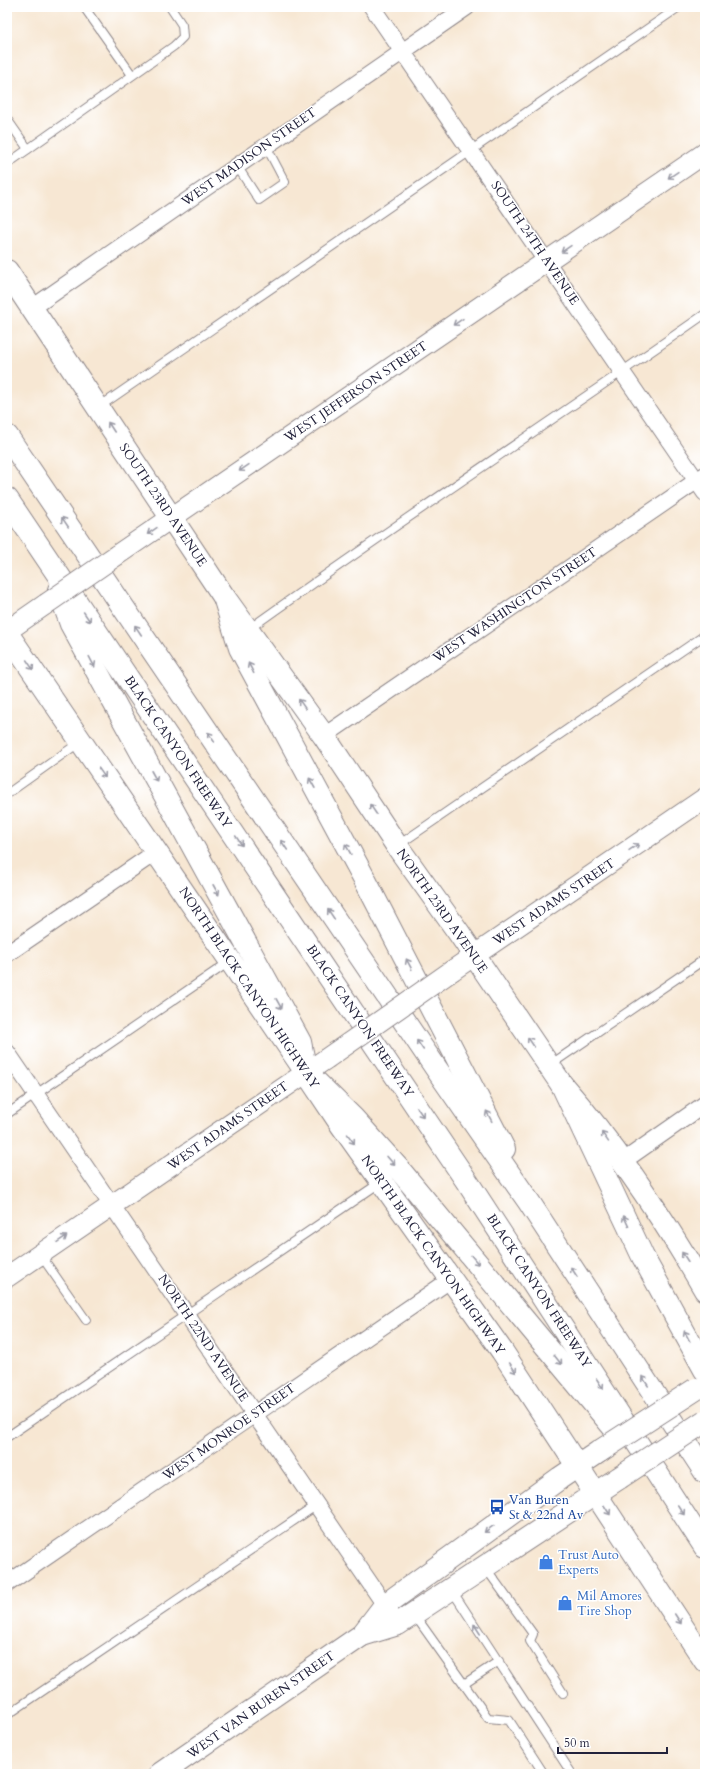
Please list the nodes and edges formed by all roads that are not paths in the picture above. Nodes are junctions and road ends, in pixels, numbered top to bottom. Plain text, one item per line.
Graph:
1 (84, 7) edge
2 (170, 7) edge
3 (372, 7) edge
4 (467, 7) edge
5 (680, 7) edge
6 (403, 51) junction
7 (132, 75) junction
8 (7, 119) edge
9 (266, 146) junction
10 (28, 149) junction
11 (471, 150) junction
12 (705, 153) edge
13 (7, 164) edge
14 (237, 166) junction
15 (548, 261) junction
16 (7, 270) edge
17 (32, 308) junction
18 (705, 314) edge
19 (623, 372) junction
20 (98, 407) junction
21 (7, 436) edge
22 (702, 483) edge
23 (7, 499) edge
24 (171, 518) junction
25 (50, 562) junction
26 (224, 597) junction
27 (248, 629) junction
28 (7, 632) edge
29 (705, 635) edge
30 (324, 736) junction
31 (80, 741) junction
32 (7, 794) edge
33 (705, 798) edge
34 (397, 846) junction
35 (156, 852) junction
36 (7, 954) edge
37 (474, 956) junction
38 (705, 959) edge
39 (231, 961) junction
40 (7, 1052) edge
41 (548, 1067) junction
42 (306, 1072) junction
43 (562, 1085) junction
44 (36, 1094) junction
45 (705, 1104) edge
46 (7, 1114) edge
47 (622, 1162) junction
48 (382, 1181) junction
49 (529, 1202) junction
50 (112, 1205) junction
51 (40, 1254) junction
52 (7, 1277) edge
53 (450, 1280) junction
54 (705, 1290) edge
55 (186, 1315) junction
56 (86, 1320) dead end
57 (702, 1380) edge
58 (255, 1414) junction
59 (705, 1421) edge
60 (7, 1437) edge
61 (578, 1466) junction
62 (705, 1472) edge
63 (660, 1477) junction
64 (595, 1493) junction
65 (317, 1505) junction
66 (705, 1547) edge
67 (484, 1566) junction
68 (7, 1584) edge
69 (451, 1588) junction
70 (385, 1605) junction
71 (406, 1619) junction
72 (362, 1635) junction
73 (498, 1661) junction
74 (705, 1661) edge
75 (464, 1684) junction
76 (563, 1694) dead end
77 (7, 1715) edge
78 (160, 1774) edge
79 (544, 1774) edge
80 (572, 1774) edge

1 - 7 lane
2 - 7 lane
3 - 6 street, SOUTH 24TH AVENUE
4 - 6 street, WEST MADISON STREET
5 - 11 lane
6 - 9 street, WEST MADISON STREET
6 - 11 street, SOUTH 24TH AVENUE
7 - 10 lane
8 - 10 lane
9 - 14 street, WEST MADISON STREET
9 - 14 lane
10 - 13 lane
11 - 15 street, SOUTH 24TH AVENUE
11 - 20 lane
12 -> 15 street, WEST JEFFERSON STREET
14 - 17 street, WEST MADISON STREET
15 - 19 street, SOUTH 24TH AVENUE
15 -> 24 street, WEST JEFFERSON STREET
16 - 17 main road, SOUTH 23RD AVENUE
17 - 20 main road, SOUTH 23RD AVENUE
18 - 19 lane
19 - 22 street, SOUTH 24TH AVENUE
19 - 27 lane
24 -> 20 main road, SOUTH 23RD AVENUE
49 -> 21 main road
22 - 30 street, WEST WASHINGTON STREET
23 - 25 main road, BLACK CANYON FREEWAY
24 - 26 main road, SOUTH 23RD AVENUE
24 -> 28 street, WEST JEFFERSON STREET, bridge
25 -> 42 main road
25 -> 63 main road, BLACK CANYON FREEWAY
26 - 27 main road, SOUTH 23RD AVENUE
49 -> 26 main road
30 -> 27 main road, SOUTH 23RD AVENUE
28 -> 31 main road, NORTH BLACK CANYON HIGHWAY
29 - 34 lane
34 -> 30 main road, NORTH 23RD AVENUE
31 - 32 lane
31 -> 35 main road, NORTH BLACK CANYON HIGHWAY
37 -> 33 street, WEST ADAMS STREET
34 - 37 main road, NORTH 23RD AVENUE
35 - 36 street
35 - 39 main road, NORTH BLACK CANYON HIGHWAY
41 -> 37 main road, NORTH 23RD AVENUE
37 - 42 street, WEST ADAMS STREET, bridge
38 - 41 lane
39 - 42 main road, NORTH BLACK CANYON HIGHWAY
39 - 44 lane
40 - 44 street, NORTH 22ND AVENUE
41 - 43 main road, NORTH 23RD AVENUE
42 -> 48 main road, NORTH BLACK CANYON HIGHWAY
42 - 50 street, WEST ADAMS STREET
42 -> 63 main road
47 -> 43 main road
57 -> 43 main road
44 - 46 lane
44 - 50 street, NORTH 22ND AVENUE
45 - 47 street
54 -> 47 main road
48 - 53 main road, NORTH BLACK CANYON HIGHWAY
48 - 55 lane
62 -> 49 main road
51 -> 50 street, WEST ADAMS STREET
50 - 55 street, NORTH 22ND AVENUE
51 - 52 street, WEST ADAMS STREET
51 - 56 lane
53 - 58 street, WEST MONROE STREET
53 -> 61 main road, NORTH BLACK CANYON HIGHWAY
55 - 58 street, NORTH 22ND AVENUE
55 - 60 lane
57 - 61 main road, WEST VAN BUREN STREET, bridge
58 - 65 street, NORTH 22ND AVENUE
58 - 68 street, WEST MONROE STREET
59 - 64 main road, WEST VAN BUREN STREET, bridge
61 - 64 main road, NORTH BLACK CANYON HIGHWAY
61 -> 70 main road, WEST VAN BUREN STREET
63 -> 66 main road, BLACK CANYON FREEWAY
64 - 67 main road, WEST VAN BUREN STREET
64 -> 74 main road, NORTH BLACK CANYON HIGHWAY
65 - 70 street, NORTH 22ND AVENUE
65 - 77 lane
67 - 69 main road, WEST VAN BUREN STREET
67 - 76 lane
69 - 71 main road, WEST VAN BUREN STREET
73 -> 69 lane
70 - 71 street, NORTH 22ND AVENUE
70 - 72 main road, WEST VAN BUREN STREET
71 - 72 main road, WEST VAN BUREN STREET
71 - 75 lane
72 - 78 main road, WEST VAN BUREN STREET
73 - 75 lane
73 - 80 lane
75 - 79 lane

